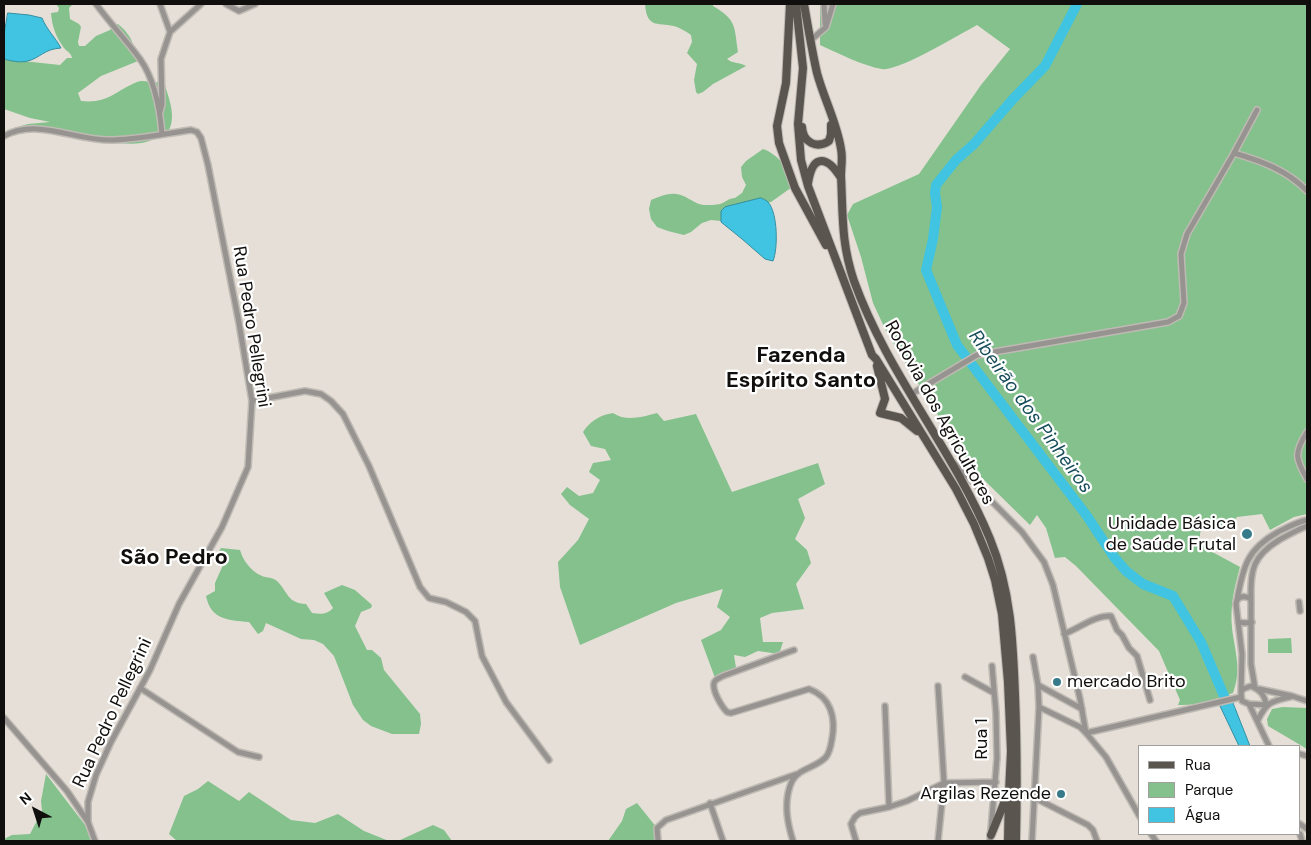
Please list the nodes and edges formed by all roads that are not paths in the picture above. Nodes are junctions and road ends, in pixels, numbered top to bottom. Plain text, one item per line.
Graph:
1 (96, 4) edge
2 (160, 4) edge
3 (201, 4) edge
4 (226, 4) edge
5 (255, 4) edge
6 (790, 4) edge
7 (796, 4) edge
8 (804, 4) edge
9 (824, 4) edge
10 (833, 4) edge
11 (826, 27) junction
12 (170, 32) junction
13 (811, 40) junction
14 (799, 100) junction
15 (829, 109) junction
16 (1257, 110) dead end
17 (160, 114) junction
18 (162, 134) junction
19 (4, 136) edge
20 (1234, 153) junction
21 (841, 178) junction
22 (808, 186) junction
23 (1307, 191) edge
24 (841, 273) junction
25 (876, 359) junction
26 (910, 395) junction
27 (252, 401) junction
28 (1307, 432) edge
29 (922, 436) junction
30 (951, 460) junction
31 (1307, 480) edge
32 (1307, 520) edge
33 (1307, 526) edge
34 (1251, 599) junction
35 (1237, 600) junction
36 (1299, 602) dead end
37 (1300, 611) dead end
38 (1238, 622) junction
39 (1252, 622) junction
40 (1064, 634) junction
41 (794, 650) dead end
42 (1033, 657) dead end
43 (992, 666) dead end
44 (965, 677) dead end
45 (1038, 685) junction
46 (938, 686) dead end
47 (140, 688) junction
48 (1256, 688) junction
49 (994, 693) junction
50 (1078, 694) junction
51 (1241, 695) junction
52 (1292, 696) junction
53 (1067, 700) junction
54 (1150, 700) dead end
55 (1307, 701) edge
56 (1249, 704) junction
57 (1266, 705) junction
58 (885, 706) dead end
59 (1039, 708) junction
60 (1082, 709) junction
61 (4, 718) edge
62 (1258, 720) junction
63 (1086, 733) junction
64 (1269, 745) edge
65 (259, 757) dead end
66 (549, 760) dead end
67 (797, 774) junction
68 (996, 782) junction
69 (944, 783) junction
70 (1009, 792) junction
71 (1035, 798) junction
72 (710, 803) junction
73 (889, 807) junction
74 (1138, 813) edge
75 (88, 822) junction
76 (991, 838) edge
77 (95, 841) edge
78 (658, 841) edge
79 (724, 841) edge
80 (793, 841) edge
81 (856, 841) edge
82 (938, 841) edge
83 (1008, 841) edge
84 (1016, 841) edge
85 (1032, 841) edge
86 (1097, 841) edge

1 - 17 street
2 - 12 street
3 - 12 street
4 - 5 street
6 - 24 main road
7 - 14 main road, Rodovia dos Agricultores
8 - 13 main road, Rodovia dos Agricultores
9 - 11 street
10 - 11 street
11 - 13 street
12 - 17 street
13 - 15 main road, Rodovia dos Agricultores
14 - 15 main road
14 - 22 main road, Rodovia dos Agricultores
15 - 21 main road, Rodovia dos Agricultores
16 - 20 street
17 - 18 street
18 - 19 street
18 - 27 street, Rua Pedro Pellegrini
20 - 23 street
20 - 26 street
21 - 22 main road
21 - 26 main road, Rodovia dos Agricultores
22 - 24 main road, Rodovia dos Agricultores
24 - 25 main road, Rodovia dos Agricultores
25 - 29 main road, Rodovia dos Agricultores
25 - 29 main road
26 - 30 main road, Rodovia dos Agricultores
27 - 47 street, Rua Pedro Pellegrini
27 - 66 street
28 - 31 street
29 - 70 main road, Rodovia dos Agricultores
30 - 40 street
30 - 84 main road, Rodovia dos Agricultores
32 - 35 street
33 - 34 street
34 - 35 street
34 - 39 street
35 - 38 street
36 - 37 street
38 - 39 street
38 - 51 street
39 - 48 street
40 - 50 street
40 - 54 street
41 - 67 street
42 - 45 street
43 - 49 street, Rua 1
44 - 49 street
45 - 53 street
45 - 59 street
46 - 69 street
47 - 65 street
47 - 75 street, Rua Pedro Pellegrini
48 - 51 street
48 - 52 street
48 - 57 street
49 - 68 street, Rua 1
50 - 53 street
50 - 60 street
51 - 56 street
51 - 63 street
52 - 55 street
52 - 57 street
53 - 60 street
56 - 57 street
56 - 62 street
57 - 62 street
58 - 73 street
59 - 63 street
59 - 71 street
60 - 63 street
61 - 75 street
62 - 64 street
63 - 74 street
67 - 72 street
67 - 80 street
68 - 69 street
68 - 76 street, Rua 1
69 - 73 street
69 - 82 street
70 - 76 main road
70 - 83 main road, Rodovia dos Agricultores
71 - 85 street
71 - 86 street
72 - 78 street
72 - 79 street
73 - 81 street
75 - 77 street

